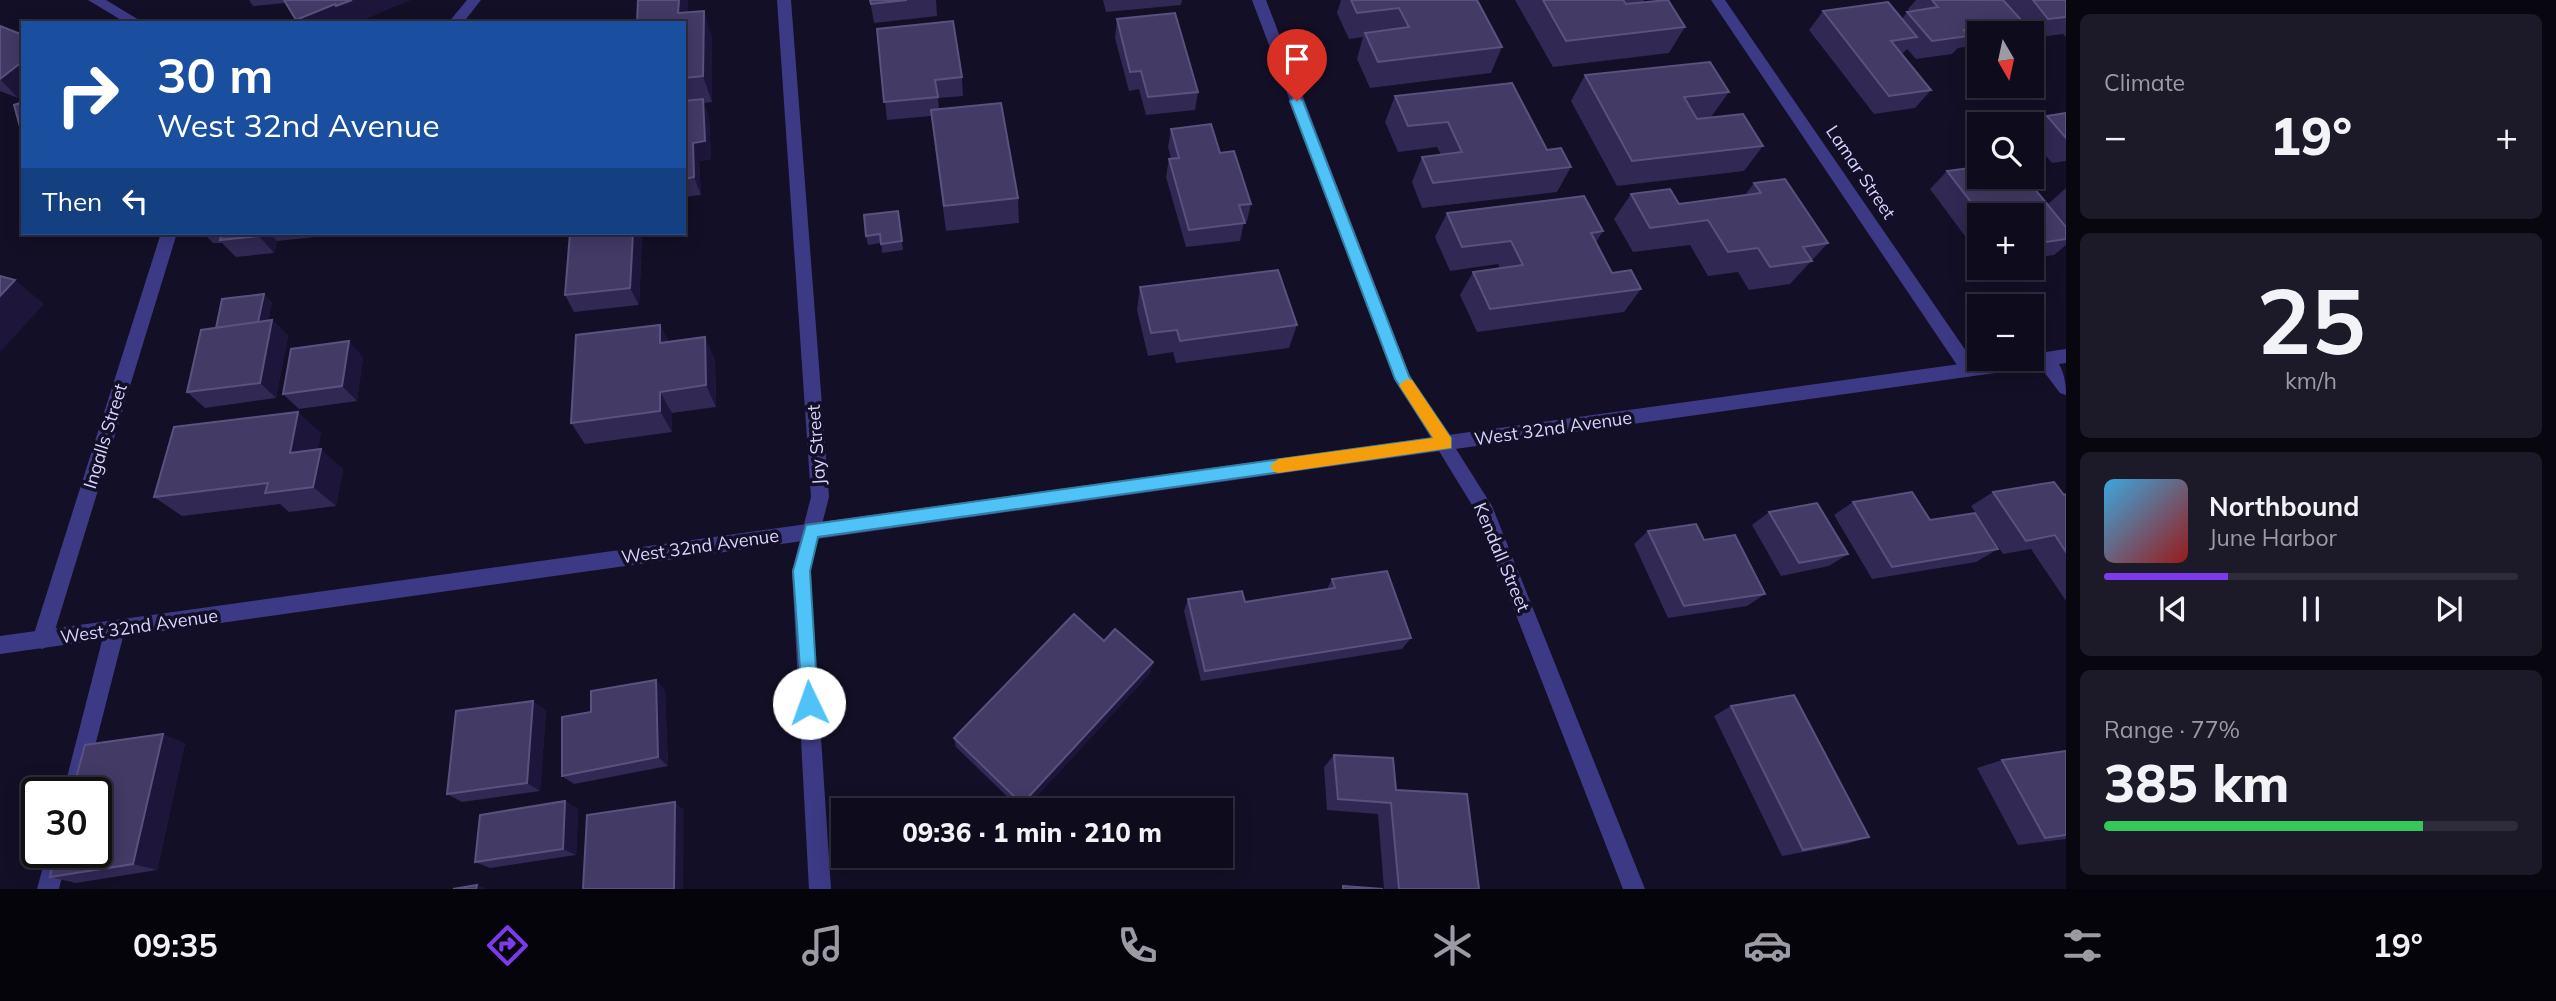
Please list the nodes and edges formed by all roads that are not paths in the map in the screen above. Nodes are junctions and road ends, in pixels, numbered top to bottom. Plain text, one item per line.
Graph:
1 (95, 0) edge
2 (474, 0) edge
3 (784, 0) edge
4 (1259, 0) edge
5 (1718, 0) edge
6 (132, 21) edge
7 (456, 21) edge
8 (168, 235) edge
9 (2066, 356) edge
10 (2044, 359) joint
11 (1967, 366) edge
12 (1967, 369) edge
13 (2066, 388) edge
14 (1445, 443) junction
15 (812, 530) junction
16 (115, 629) junction
17 (42, 640) junction
18 (0, 645) edge
19 (77, 777) edge
20 (54, 868) edge
21 (48, 889) edge
22 (820, 889) edge
23 (1634, 889) edge

1 - 6 street
2 - 7 street
3 - 15 street, Jay Street
4 - 14 street, Kendall Street
5 - 11 street, Lamar Street
8 - 17 street, Ingalls Street
9 - 10 street, West 32nd Avenue
10 - 13 street
12 - 14 street, West 32nd Avenue
14 - 15 street, West 32nd Avenue
14 - 23 street, Kendall Street
15 - 16 street, West 32nd Avenue
15 - 22 street, Jay Street
16 - 17 street, West 32nd Avenue
16 - 19 street
17 - 18 street, West 32nd Avenue
20 - 21 street

